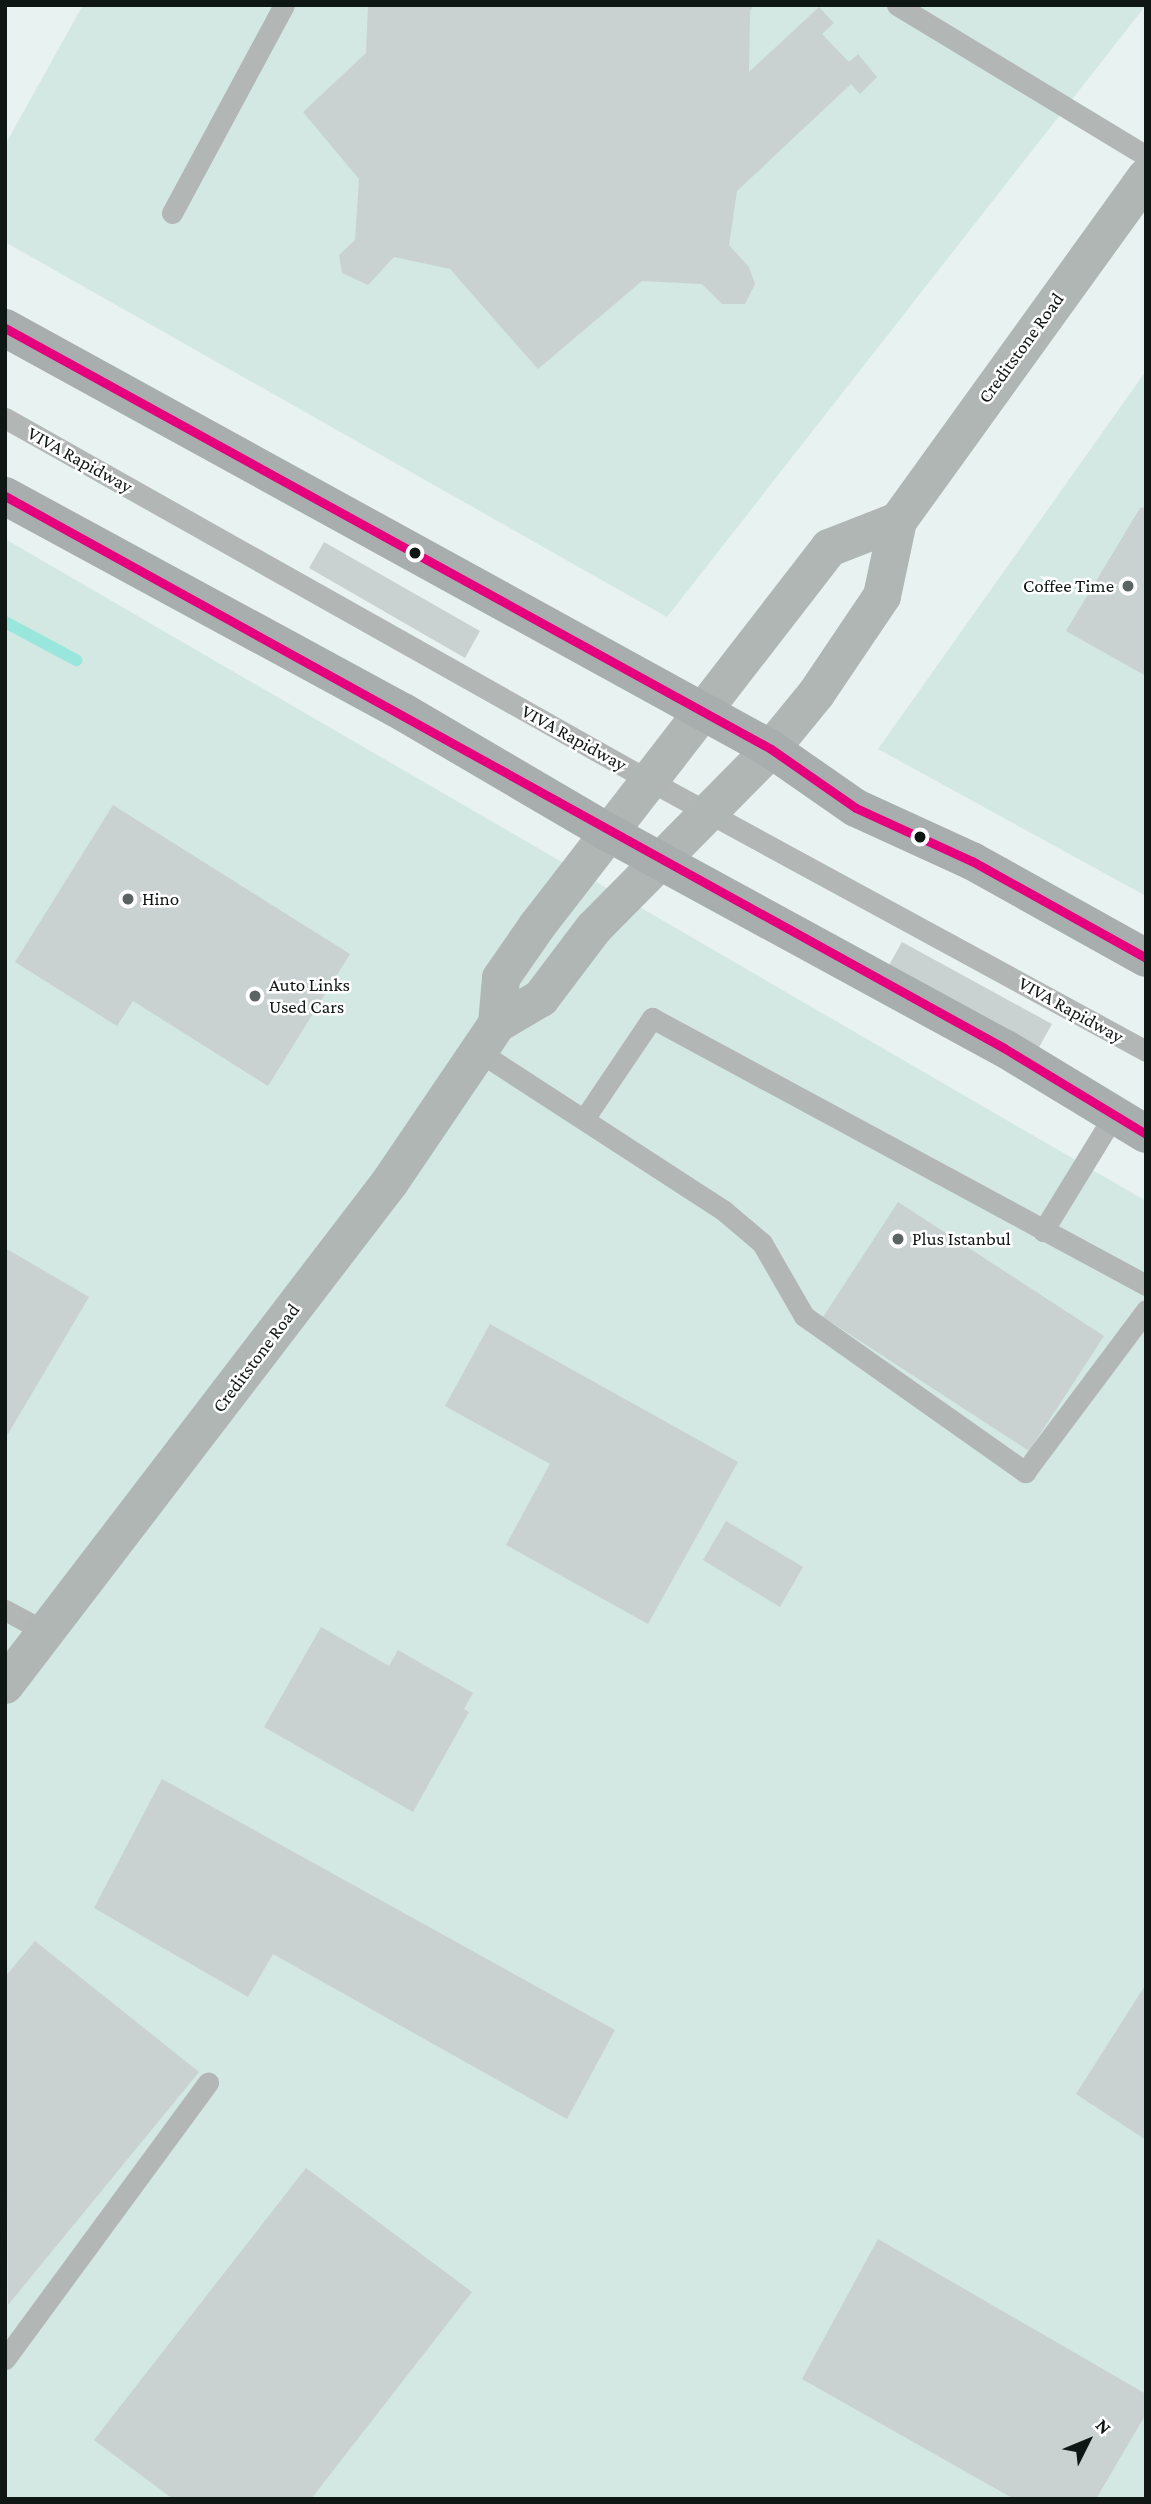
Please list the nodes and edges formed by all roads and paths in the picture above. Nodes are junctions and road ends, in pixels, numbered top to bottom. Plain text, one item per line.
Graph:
1 (284, 5) edge
2 (897, 5) edge
3 (1146, 156) edge
4 (1146, 177) edge
5 (172, 214) dead end
6 (5, 328) edge
7 (5, 418) edge
8 (5, 496) edge
9 (898, 521) junction
10 (703, 712) junction
11 (771, 749) junction
12 (650, 780) junction
13 (709, 812) junction
14 (609, 833) junction
15 (660, 862) junction
16 (1146, 958) edge
17 (487, 1037) junction
18 (1146, 1051) edge
19 (1114, 1115) junction
20 (584, 1119) junction
21 (1146, 1134) edge
22 (1043, 1231) junction
23 (1146, 1284) edge
24 (1146, 1310) edge
25 (5, 1610) edge
26 (46, 1632) junction
27 (5, 1685) edge
28 (208, 2083) dead end
29 (5, 2359) edge

1 - 5 lane
2 - 3 lane
4 - 9 street, Creditstone Road
6 - 10 main road
7 - 12 lane, VIVA Rapidway
8 - 14 main road
9 - 10 street, Creditstone Road
9 - 11 street, Creditstone Road
10 - 11 main road
10 - 12 street, Creditstone Road
11 - 13 street, Creditstone Road
11 - 16 main road
12 - 13 lane, VIVA Rapidway
12 - 14 street, Creditstone Road
13 - 15 street, Creditstone Road
13 - 18 lane, VIVA Rapidway
14 - 15 main road
14 - 17 street, Creditstone Road
15 - 17 street, Creditstone Road
15 - 19 main road
17 - 20 lane
17 - 26 street, Creditstone Road
19 - 21 main road
19 - 22 lane
20 - 22 lane
20 - 24 lane
22 - 23 lane
25 - 26 lane
26 - 27 street, Creditstone Road
28 - 29 lane

